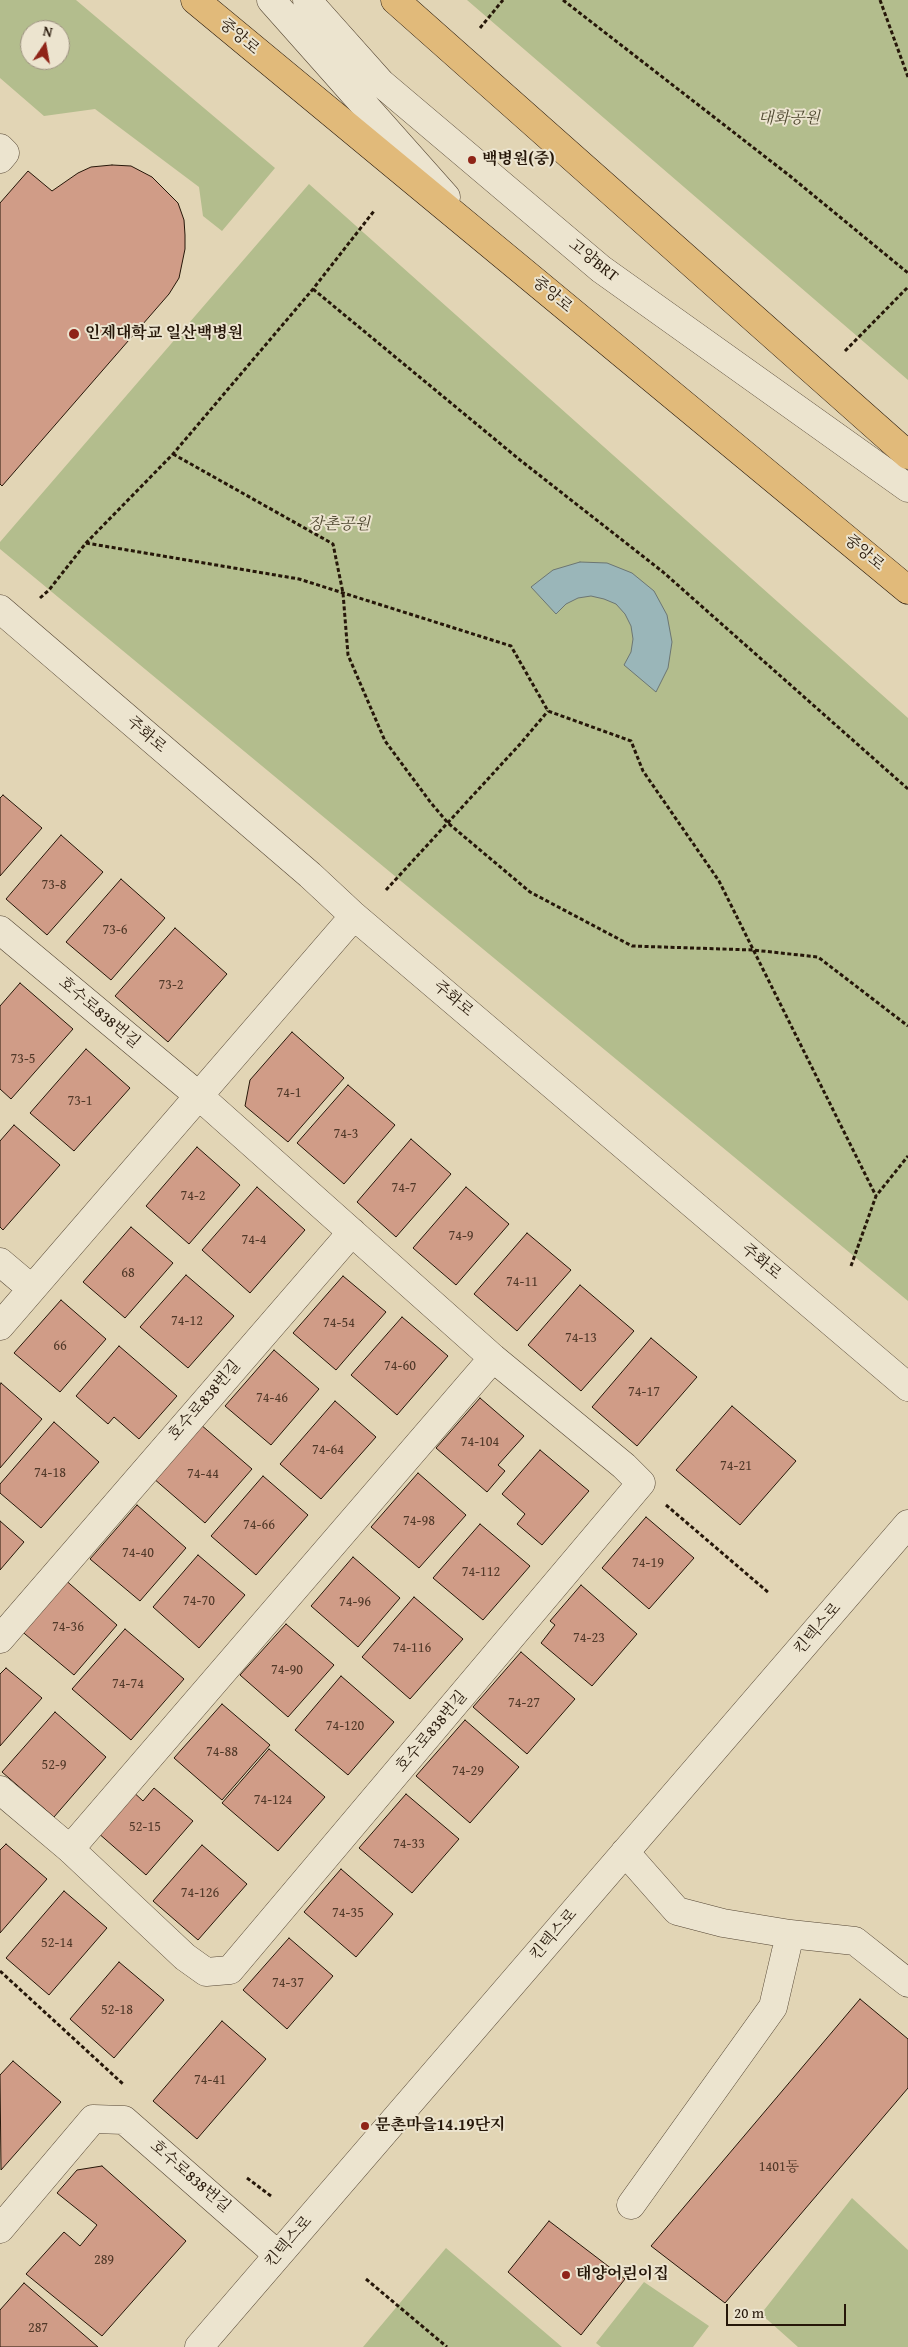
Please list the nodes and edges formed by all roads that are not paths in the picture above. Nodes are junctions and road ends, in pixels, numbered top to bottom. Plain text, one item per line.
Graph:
1 (195, 0) edge
2 (272, 0) edge
3 (307, 0) edge
4 (396, 0) edge
5 (0, 148) edge
6 (0, 159) edge
7 (479, 235) junction
8 (908, 455) edge
9 (908, 488) edge
10 (908, 590) edge
11 (0, 609) edge
12 (354, 916) junction
13 (0, 930) edge
14 (199, 1096) junction
15 (352, 1232) junction
16 (0, 1262) edge
17 (32, 1289) junction
18 (0, 1326) edge
19 (493, 1358) junction
20 (908, 1387) edge
21 (908, 1524) edge
22 (0, 1639) edge
23 (0, 1790) edge
24 (70, 1849) junction
25 (625, 1852) junction
26 (790, 1934) junction
27 (908, 1983) edge
28 (631, 2205) dead end
29 (0, 2229) edge
30 (278, 2255) junction
31 (199, 2347) edge

1 - 7 main road, 중앙로
2 - 7 street
3 - 9 street, 고양BRT
4 - 8 main road
5 - 6 street
7 - 10 main road, 중앙로
11 - 12 street, 주화로
12 - 14 street
12 - 20 street, 주화로
13 - 14 street, 호수로838번길
14 - 15 street, 호수로838번길
14 - 17 street
15 - 19 street, 호수로838번길
15 - 22 street, 호수로838번길
16 - 17 street
17 - 18 street
19 - 24 street
19 - 24 street, 호수로838번길
21 - 25 street, 킨텍스로
23 - 24 street, 호수로838번길
25 - 26 street
25 - 30 street, 킨텍스로
26 - 27 street
26 - 28 street
29 - 30 street, 호수로838번길
30 - 31 street, 킨텍스로

